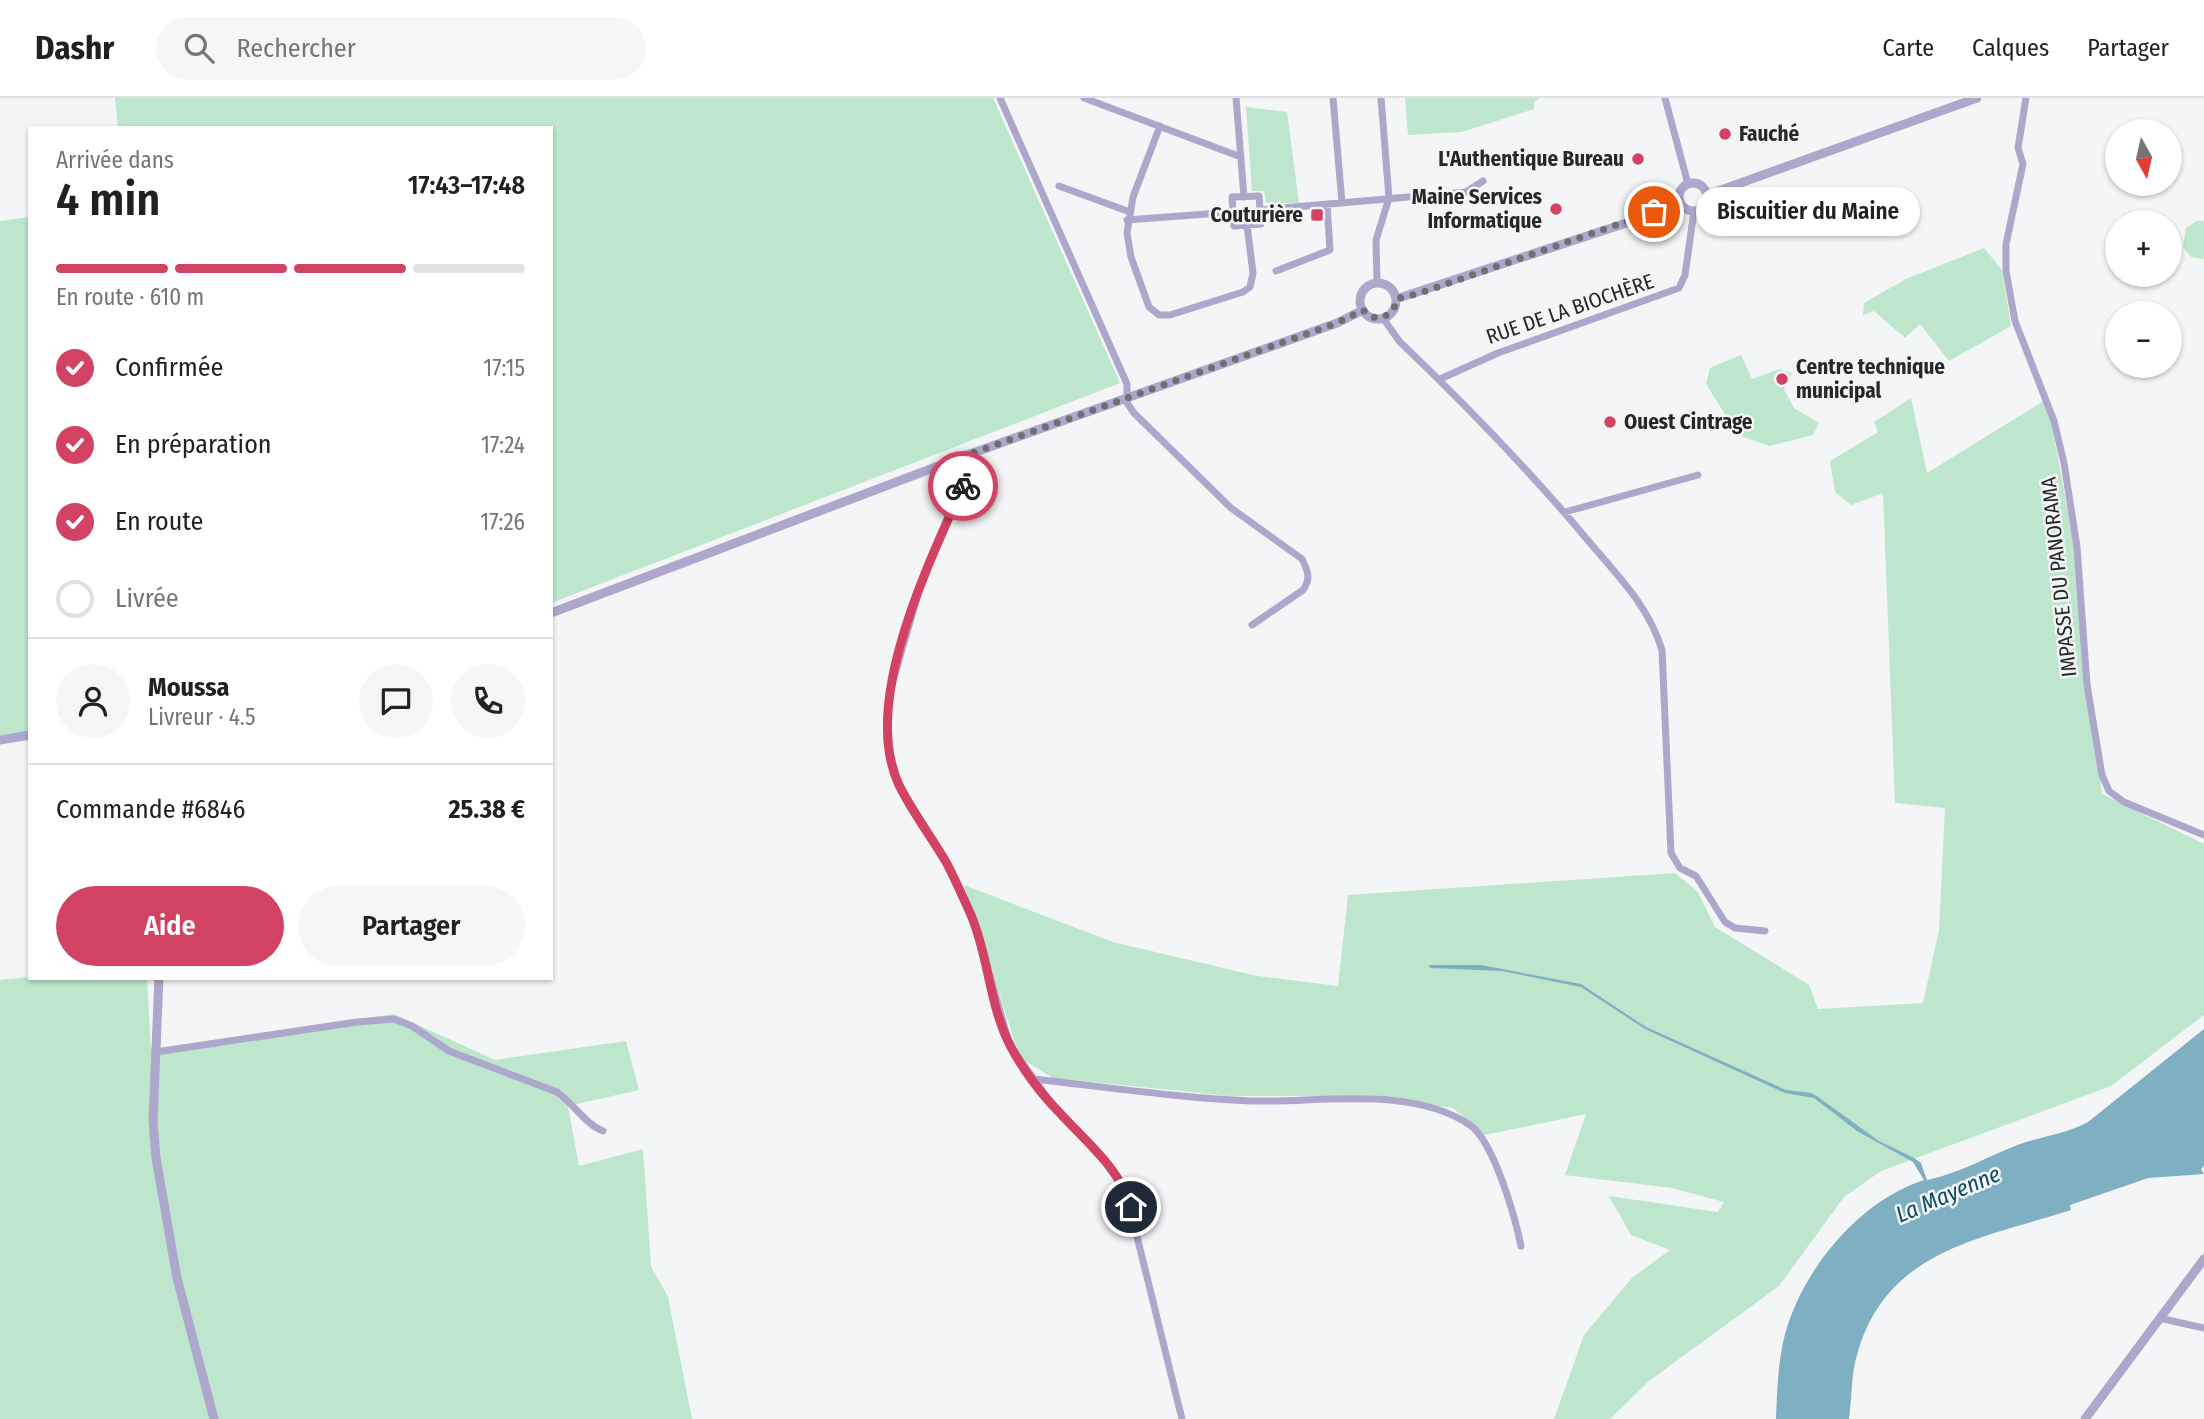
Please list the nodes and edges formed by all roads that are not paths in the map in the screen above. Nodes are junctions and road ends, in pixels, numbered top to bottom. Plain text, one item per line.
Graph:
1 (1000, 98) edge
2 (1084, 98) edge
3 (1236, 98) edge
4 (1333, 98) edge
5 (1381, 98) edge
6 (1665, 98) edge
7 (1978, 98) edge
8 (2026, 98) edge
9 (1160, 126) junction
10 (1241, 157) junction
11 (1483, 181) dead end
12 (1688, 184) junction
13 (1059, 186) dead end
14 (1707, 195) junction
15 (1244, 197) junction
16 (1389, 198) junction
17 (1342, 203) junction
18 (1326, 204) junction
19 (1681, 205) junction
20 (1260, 210) junction
21 (1694, 211) junction
22 (1233, 212) junction
23 (1129, 216) junction
24 (1247, 225) junction
25 (1276, 271) dead end
26 (1377, 283) junction
27 (1396, 299) junction
28 (1363, 310) junction
29 (1383, 318) junction
30 (1440, 379) junction
31 (1128, 399) junction
32 (970, 454) junction
33 (1698, 475) dead end
34 (1565, 512) junction
35 (553, 612) edge
36 (1252, 625) dead end
37 (28, 735) edge
38 (0, 740) edge
39 (2204, 835) edge
40 (1765, 931) dead end
41 (159, 980) edge
42 (156, 1052) junction
43 (1034, 1079) junction
44 (603, 1131) dead end
45 (1521, 1246) dead end
46 (2204, 1259) edge
47 (2159, 1318) junction
48 (2204, 1328) edge
49 (214, 1419) edge
50 (1182, 1419) edge
51 (2085, 1419) edge

1 - 31 street
2 - 9 street
3 - 10 street
4 - 17 street
5 - 16 street
6 - 12 street
7 - 14 street
8 - 39 street, IMPASSE DU PANORAMA
9 - 10 street
9 - 23 street
10 - 15 street
11 - 16 street
12 - 14 street
12 - 19 street
13 - 23 street
14 - 21 street
15 - 20 street
15 - 22 street
16 - 17 street
16 - 26 street
17 - 18 street
18 - 20 street
18 - 25 street
19 - 21 street
19 - 27 street
20 - 24 street
21 - 30 street, RUE DE LA BIOCHÈRE
22 - 23 street
22 - 24 street
23 - 24 street
26 - 27 street
26 - 28 street
27 - 29 street
28 - 29 street
28 - 31 street
29 - 30 street
30 - 34 street
31 - 32 street
31 - 36 street
32 - 35 street
32 - 43 street
33 - 34 street
34 - 40 street
37 - 38 street
41 - 42 street
42 - 44 street
42 - 49 street
43 - 45 street
43 - 50 street
46 - 47 street
47 - 48 street
47 - 51 street

